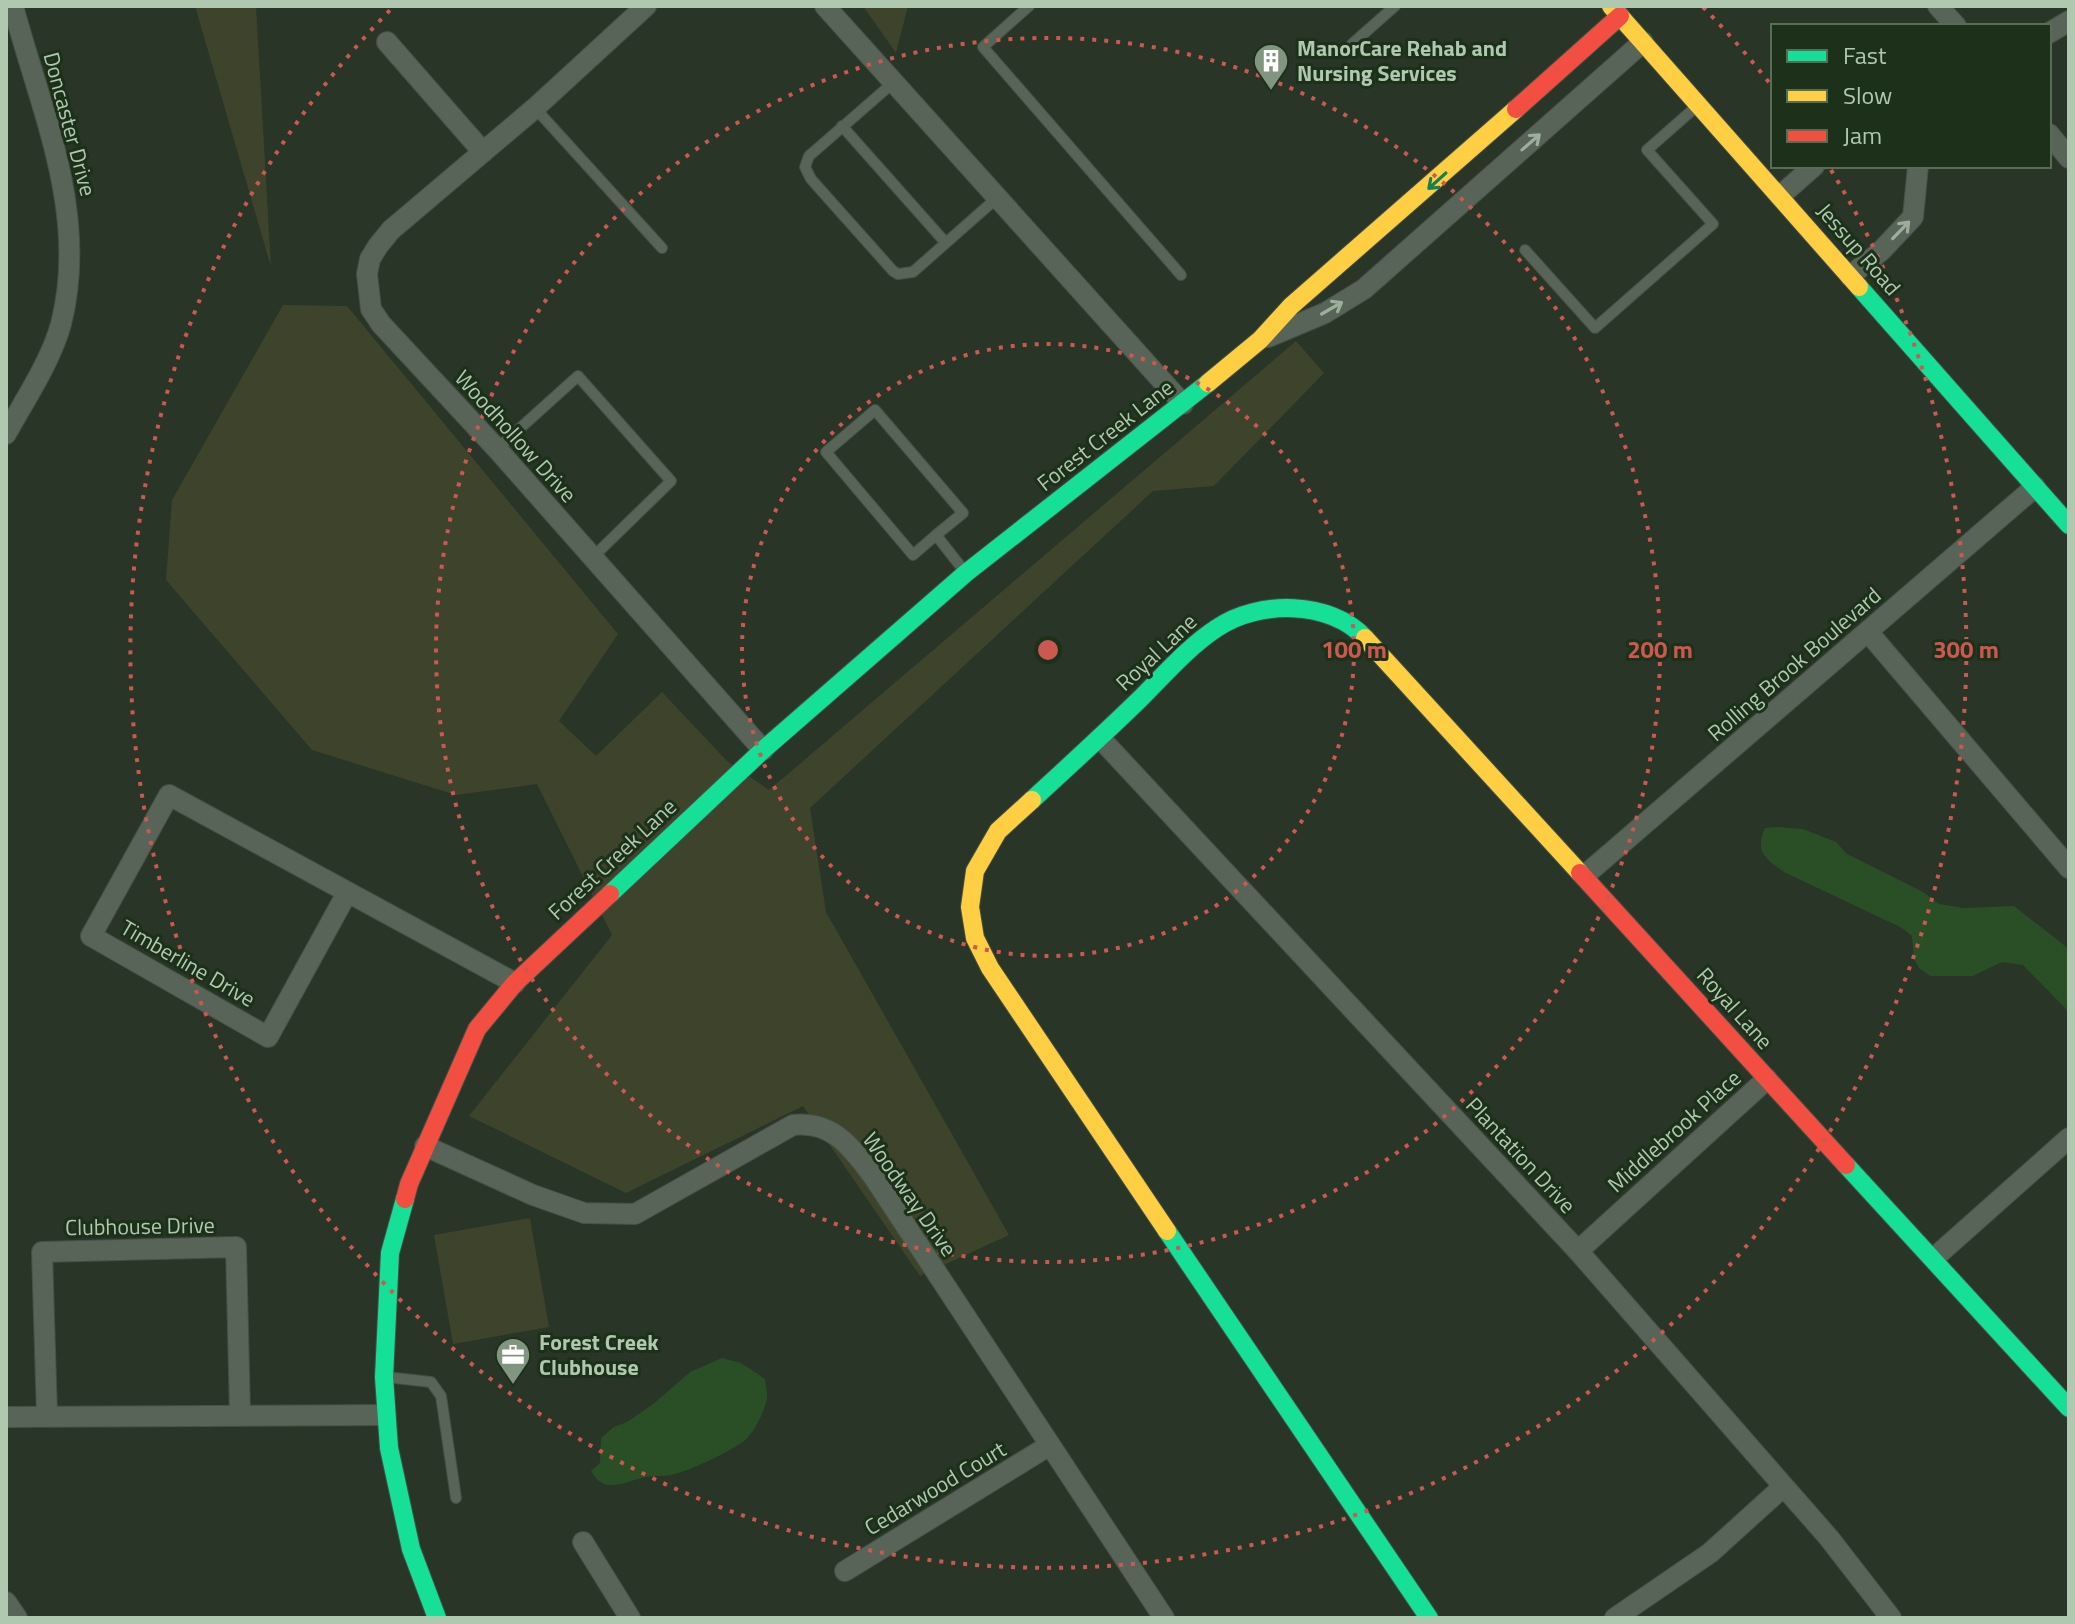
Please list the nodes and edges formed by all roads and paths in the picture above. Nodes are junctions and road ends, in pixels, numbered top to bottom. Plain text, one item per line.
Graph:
1 (13, 6) edge
2 (646, 6) edge
3 (825, 6) edge
4 (1029, 6) edge
5 (1395, 6) edge
6 (1938, 6) edge
7 (1616, 11) edge
8 (2069, 21) edge
9 (1954, 24) edge
10 (13, 31) edge
11 (2051, 32) edge
12 (387, 42) dead end
13 (1643, 42) junction
14 (1352, 44) dead end
15 (894, 82) junction
16 (1699, 105) junction
17 (535, 108) junction
18 (842, 126) junction
19 (2051, 136) edge
20 (483, 152) junction
21 (2069, 158) edge
22 (1812, 168) edge
23 (1918, 168) edge
24 (1780, 196) junction
25 (998, 197) junction
26 (945, 242) junction
27 (662, 248) dead end
28 (1525, 250) dead end
29 (1181, 275) dead end
30 (1850, 276) junction
31 (1260, 340) junction
32 (1183, 404) junction
33 (6, 434) edge
34 (497, 449) junction
35 (2035, 487) junction
36 (2069, 525) edge
37 (936, 535) junction
38 (593, 557) junction
39 (966, 573) junction
40 (1868, 632) junction
41 (1100, 738) junction
42 (763, 750) junction
43 (2069, 868) edge
44 (1584, 876) junction
45 (347, 893) junction
46 (515, 983) junction
47 (1767, 1079) junction
48 (2069, 1138) edge
49 (425, 1146) junction
50 (1578, 1251) junction
51 (1934, 1258) junction
52 (384, 1377) junction
53 (2069, 1408) edge
54 (240, 1414) junction
55 (47, 1415) junction
56 (385, 1415) junction
57 (6, 1417) edge
58 (1050, 1445) junction
59 (1783, 1487) junction
60 (456, 1498) dead end
61 (583, 1542) dead end
62 (845, 1571) dead end
63 (6, 1602) edge
64 (17, 1618) edge
65 (437, 1618) edge
66 (630, 1618) edge
67 (1164, 1618) edge
68 (1429, 1618) edge
69 (1615, 1618) edge
70 (1891, 1618) edge

1 - 10 street, Doncaster Drive
2 - 17 street, Woodhollow Drive
3 - 15 street
4 - 29 lane
5 - 14 lane
6 - 9 street
7 - 13 street, Jessup Road
7 -> 31 street, Forest Creek Lane
8 - 11 street
10 - 33 street, Doncaster Drive
12 - 20 street
13 - 16 street, Jessup Road
31 -> 13 street, Forest Creek Lane
15 - 18 lane
15 - 25 street
16 - 24 street, Jessup Road
16 - 28 lane
17 - 20 street, Woodhollow Drive
17 - 27 lane
18 - 26 lane
18 - 26 lane
19 - 21 street
20 - 34 street, Woodhollow Drive
22 - 24 street
30 -> 23 street
24 - 30 street, Jessup Road
25 - 26 lane
25 - 32 street
30 - 35 street, Jessup Road
31 - 32 street, Forest Creek Lane
32 - 39 street, Forest Creek Lane
34 - 38 street, Woodhollow Drive
34 - 38 lane
35 - 36 street, Jessup Road
35 - 40 street, Rolling Brook Boulevard
37 - 37 lane
37 - 39 lane
38 - 42 street, Woodhollow Drive
39 - 42 street, Forest Creek Lane
40 - 43 street
40 - 44 street, Rolling Brook Boulevard
41 - 44 street, Royal Lane
41 - 50 street, Plantation Drive
41 - 68 street, Royal Lane
42 - 46 street, Forest Creek Lane
44 - 47 street, Royal Lane
45 - 45 street, Timberline Drive
45 - 46 street, Timberline Drive
46 - 49 street, Forest Creek Lane
47 - 50 street, Middlebrook Place
47 - 51 street, Royal Lane
48 - 51 street
49 - 52 street, Forest Creek Lane
49 - 58 street, Woodway Drive
50 - 59 street, Plantation Drive
51 - 53 street, Royal Lane
52 - 56 street, Forest Creek Lane
52 - 60 lane
54 - 55 street
54 - 55 street, Clubhouse Drive
54 - 56 street
55 - 57 street
56 - 65 street, Forest Creek Lane
58 - 62 street, Cedarwood Court
58 - 67 street, Woodway Drive
59 - 69 street
59 - 70 street, Plantation Drive
61 - 66 street
63 - 64 street

